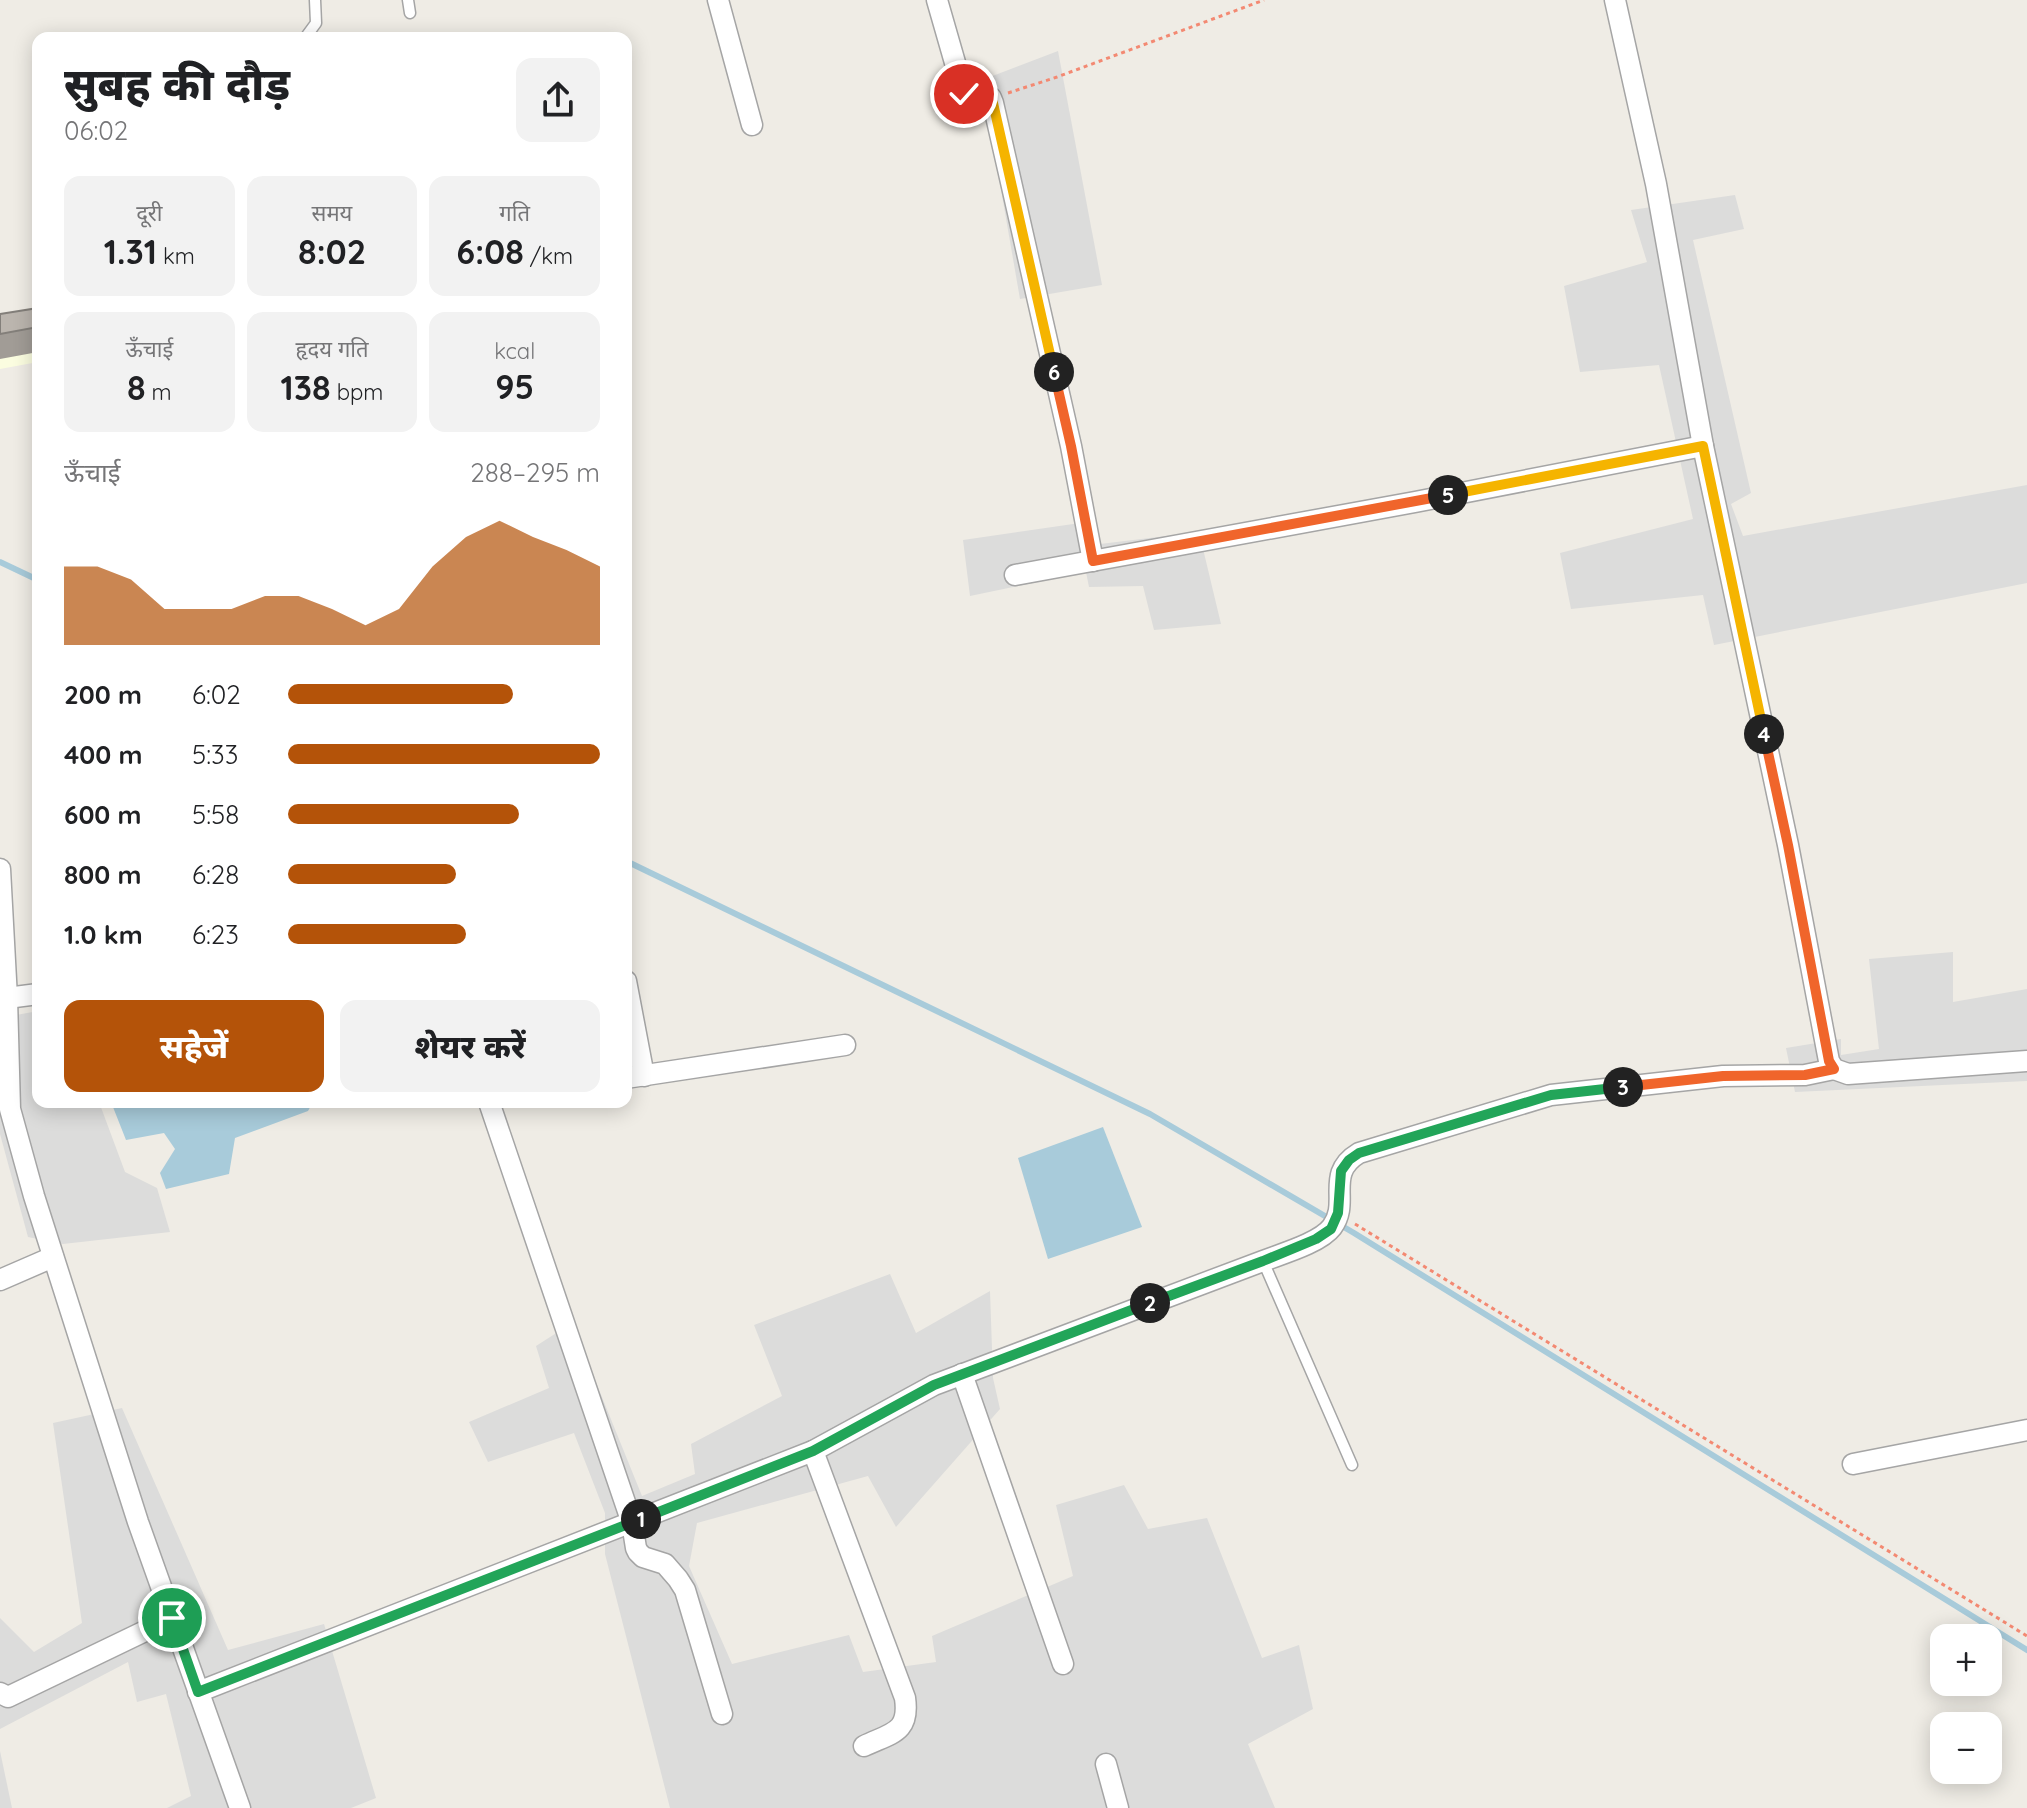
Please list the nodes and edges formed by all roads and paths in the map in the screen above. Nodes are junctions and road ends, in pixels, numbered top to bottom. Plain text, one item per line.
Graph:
1 (315, 0) edge
2 (408, 0) edge
3 (718, 0) edge
4 (937, 0) edge
5 (1264, 0) edge
6 (1615, 0) edge
7 (410, 13) dead end
8 (309, 32) edge
9 (991, 98) junction
10 (752, 125) dead end
11 (1703, 446) junction
12 (1093, 561) junction
13 (1015, 575) dead end
14 (0, 869) edge
15 (32, 995) edge
16 (7, 998) junction
17 (632, 1045) edge
18 (845, 1045) dead end
19 (2027, 1061) edge
20 (1834, 1069) junction
21 (635, 1077) edge
22 (491, 1108) edge
23 (1335, 1220) junction
24 (53, 1257) junction
25 (1263, 1261) junction
26 (0, 1280) edge
27 (962, 1374) junction
28 (2027, 1430) edge
29 (813, 1451) junction
30 (1853, 1464) dead end
31 (1352, 1465) dead end
32 (632, 1523) junction
33 (172, 1618) junction
34 (2027, 1636) edge
35 (1063, 1664) dead end
36 (198, 1692) junction
37 (0, 1693) edge
38 (722, 1714) dead end
39 (864, 1746) dead end
40 (1106, 1764) dead end
41 (240, 1808) edge
42 (1118, 1808) edge

1 - 8 lane
2 - 7 lane
3 - 10 street
4 - 9 street
5 - 9 path
6 - 11 street
9 - 12 street
11 - 12 street
11 - 20 street
12 - 13 street
14 - 16 street
15 - 16 street
16 - 24 street
17 - 21 street
18 - 21 street
19 - 20 street
20 - 23 street
22 - 32 street
23 - 25 street
23 - 34 path
24 - 26 street
24 - 33 street
25 - 27 street
25 - 31 lane
27 - 29 street
27 - 35 street
28 - 30 street
29 - 32 street
29 - 39 street
32 - 36 street
32 - 38 street
33 - 36 street
33 - 37 street
36 - 41 street
40 - 42 street

